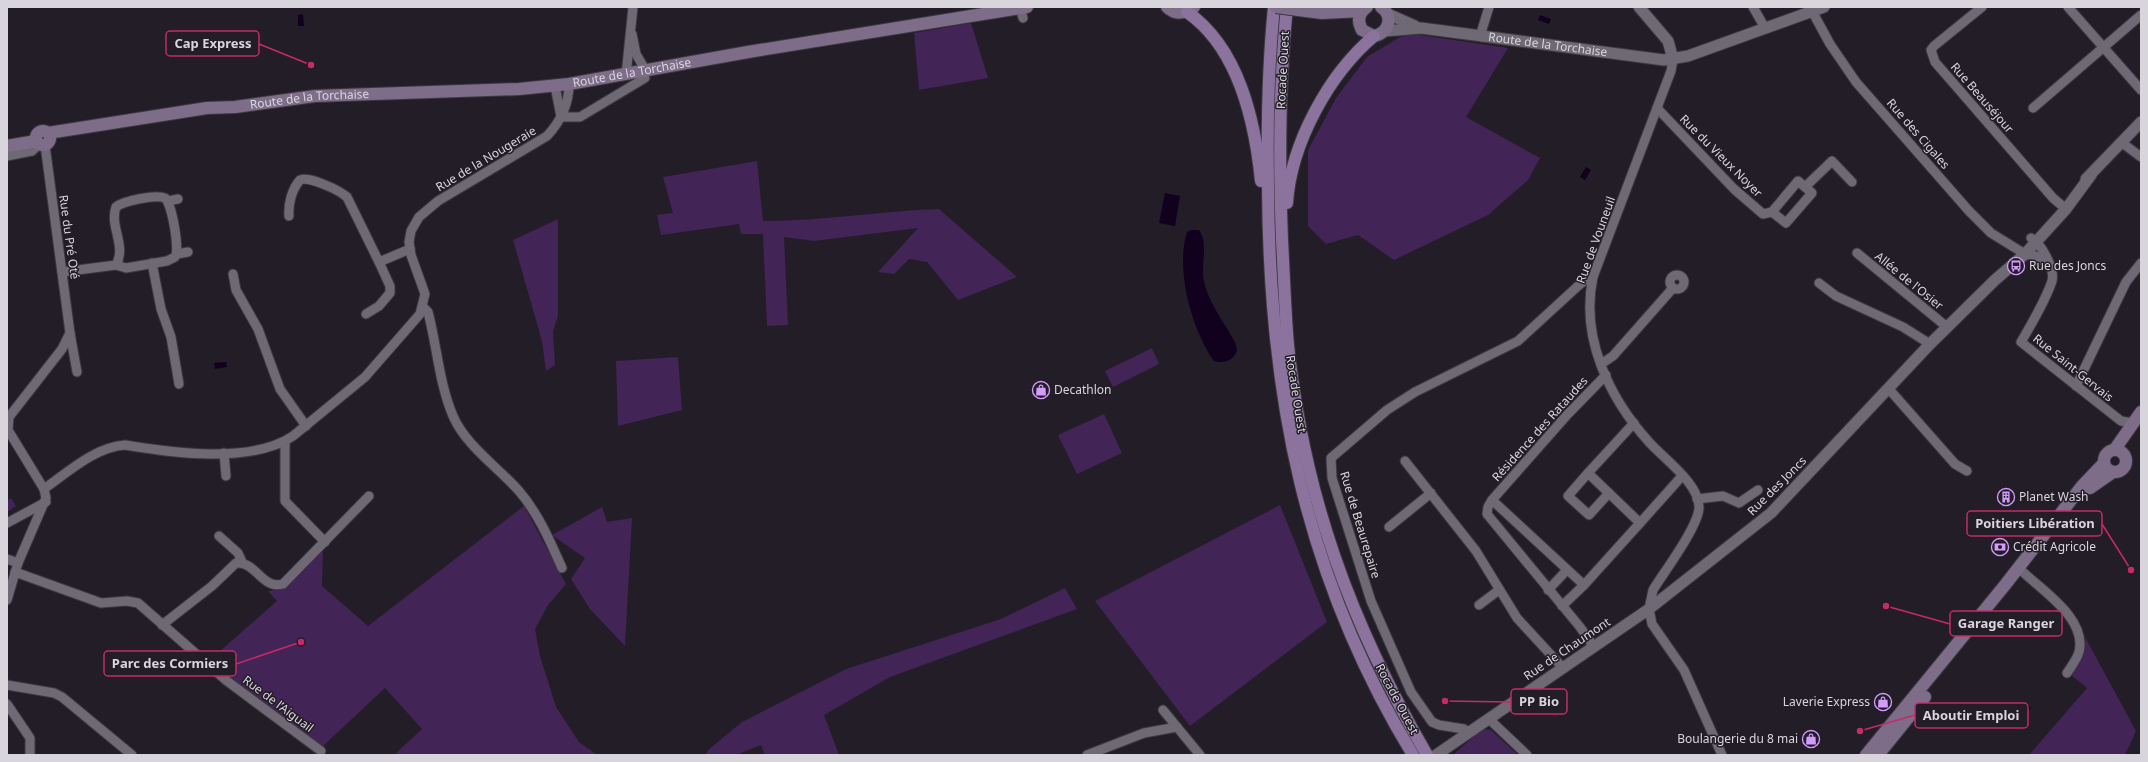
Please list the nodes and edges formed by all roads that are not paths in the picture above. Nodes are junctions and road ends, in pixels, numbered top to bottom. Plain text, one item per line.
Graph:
1 (633, 7) edge
2 (1167, 7) edge
3 (1275, 7) edge
4 (1287, 7) edge
5 (1489, 7) edge
6 (1639, 7) edge
7 (1754, 7) edge
8 (1824, 7) edge
9 (1982, 7) edge
10 (2068, 7) edge
11 (1192, 8) edge
12 (1364, 9) edge
13 (983, 11) edge
14 (1023, 11) edge
15 (1384, 11) edge
16 (1812, 12) junction
17 (1322, 13) junction
18 (2141, 16) edge
19 (1360, 26) junction
20 (631, 28) junction
21 (1421, 28) junction
22 (1765, 28) junction
23 (1379, 33) junction
24 (1482, 37) junction
25 (2104, 47) junction
26 (1673, 59) junction
27 (645, 74) junction
28 (626, 75) junction
29 (569, 84) junction
30 (555, 86) junction
31 (2141, 90) edge
32 (1657, 108) junction
33 (2033, 108) dead end
34 (561, 117) junction
35 (2141, 122) edge
36 (7, 140) edge
37 (43, 140) junction
38 (2121, 142) junction
39 (7, 146) edge
40 (7, 156) edge
41 (2141, 157) edge
42 (1852, 182) dead end
43 (1805, 188) junction
44 (178, 199) dead end
45 (168, 201) junction
46 (2064, 207) junction
47 (1772, 212) junction
48 (289, 216) dead end
49 (183, 223) dead end
50 (173, 225) junction
51 (2034, 240) junction
52 (410, 249) junction
53 (188, 252) dead end
54 (2023, 252) junction
55 (1857, 253) dead end
56 (177, 254) junction
57 (1268, 255) junction
58 (379, 262) junction
59 (152, 263) junction
60 (2141, 263) edge
61 (116, 265) junction
62 (2049, 266) junction
63 (62, 272) junction
64 (233, 274) dead end
65 (1593, 277) junction
66 (1819, 283) dead end
67 (1673, 288) dead end
68 (423, 307) junction
69 (366, 314) dead end
70 (1286, 316) junction
71 (1947, 327) junction
72 (70, 333) junction
73 (1930, 344) junction
74 (1601, 364) junction
75 (77, 372) dead end
76 (1606, 375) junction
77 (179, 384) dead end
78 (2076, 386) junction
79 (1888, 388) junction
80 (2141, 412) edge
81 (2121, 421) junction
82 (1634, 424) junction
83 (2137, 424) edge
84 (306, 426) junction
85 (2125, 436) junction
86 (284, 442) junction
87 (2115, 450) junction
88 (224, 453) junction
89 (2126, 458) junction
90 (1405, 461) dead end
91 (2104, 463) junction
92 (1968, 471) dead end
93 (2113, 472) junction
94 (1588, 473) junction
95 (226, 476) dead end
96 (1682, 476) junction
97 (44, 489) junction
98 (1758, 490) dead end
99 (1431, 493) junction
100 (1609, 493) junction
101 (369, 496) dead end
102 (1697, 499) junction
103 (1492, 500) junction
104 (46, 502) junction
105 (7, 523) edge
106 (1640, 523) junction
107 (1389, 526) dead end
108 (219, 536) dead end
109 (325, 542) junction
110 (7, 559) edge
111 (242, 562) junction
112 (18, 563) junction
113 (562, 568) dead end
114 (1567, 570) junction
115 (15, 572) junction
116 (2023, 572) junction
117 (1584, 585) junction
118 (1499, 590) junction
119 (1548, 590) junction
120 (7, 600) edge
121 (1479, 605) dead end
122 (1562, 606) junction
123 (1649, 609) junction
124 (162, 625) junction
125 (1594, 647) junction
126 (1563, 668) junction
127 (2067, 673) dead end
128 (7, 685) edge
129 (7, 704) edge
130 (1163, 710) dead end
131 (1489, 719) junction
132 (1177, 727) junction
133 (1465, 735) junction
134 (321, 751) dead end
135 (30, 755) edge
136 (132, 755) edge
137 (1087, 755) edge
138 (1200, 755) edge
139 (1413, 755) edge
140 (1427, 755) edge
141 (1436, 755) edge
142 (1447, 755) edge
143 (1527, 755) edge
144 (1722, 755) edge
145 (1866, 755) edge
146 (1878, 755) edge

1 - 20 street
2 - 11 main road
3 - 17 main road, bridge
3 - 57 main road, Rocade Ouest
4 - 70 main road, Rocade Ouest
5 - 24 street
6 - 26 street
7 - 22 street
8 - 16 street, Route de la Torchaise
9 - 46 street, Rue Beauséjour
10 - 25 street
11 - 57 main road
12 - 17 main road
12 - 19 main road
13 - 14 main road, Route de la Torchaise
13 - 27 main road, Route de la Torchaise
15 - 21 street, Route de la Torchaise
15 - 23 main road
16 - 22 street, Route de la Torchaise
16 - 54 street, Rue des Cigales
17 - 19 main road
18 - 25 street
19 - 23 main road
20 - 27 street
20 - 28 street
21 - 23 street, Route de la Torchaise
21 - 24 street, Route de la Torchaise
22 - 26 street, Route de la Torchaise
23 - 70 main road
24 - 26 street, Route de la Torchaise
25 - 31 street
25 - 33 street
26 - 32 street, Rue de Vouneuil
27 - 28 main road, Route de la Torchaise
27 - 34 street
28 - 29 main road, Route de la Torchaise
29 - 30 main road, Route de la Torchaise
29 - 34 street
30 - 34 street
30 - 37 main road, Route de la Torchaise
32 - 47 street, Rue du Vieux Noyer
32 - 65 street, Rue de Vouneuil
34 - 52 street, Rue de la Nougeraie
35 - 38 street, Rue des Joncs
36 - 37 main road, Route de la Torchaise
37 - 39 main road, Route de la Torchaise
37 - 40 street
37 - 63 street, Rue du Pré Oté
38 - 41 street
38 - 46 street, Rue des Joncs
42 - 43 street
43 - 47 street
43 - 47 street, Rue du Vieux Noyer
44 - 45 street
45 - 50 street
45 - 61 street
46 - 51 street, Rue des Joncs
48 - 58 street
49 - 50 street
50 - 56 street
51 - 54 street, Rue des Joncs
51 - 62 street, Rue Saint-Gervais
52 - 58 street
52 - 68 street, Rue de la Nougeraie
53 - 56 street
54 - 62 street
54 - 71 street, Rue des Joncs
55 - 71 street, Allée de l'Osier
56 - 59 street
57 - 139 main road, Rocade Ouest
58 - 69 street
59 - 61 street
59 - 77 street
60 - 78 street
61 - 63 street
62 - 78 street, Rue Saint-Gervais
63 - 72 street, Rue du Pré Oté
64 - 84 street
65 - 74 street, Rue de Vouneuil
65 - 133 street, Rue de Beaurepaire
66 - 73 street
67 - 74 street
68 - 84 street
68 - 113 street
70 - 140 main road, Rocade Ouest
71 - 73 street, Rue des Joncs
72 - 75 street, Rue du Pré Oté
72 - 97 street
73 - 79 street, Rue des Joncs
74 - 76 street, Rue de Vouneuil
76 - 82 street, Rue de Vouneuil
76 - 103 street, Résidence des Rataudes
78 - 81 street, Rue Saint-Gervais
79 - 92 street
79 - 123 street, Rue des Joncs
80 - 83 main road
81 - 83 street, Rue Saint-Gervais
81 - 85 street
82 - 94 street
82 - 96 street, Rue de Vouneuil
83 - 85 main road
83 - 89 main road
84 - 86 street
85 - 87 main road
86 - 88 street
86 - 109 street
87 - 89 main road
87 - 91 main road
88 - 95 street
88 - 97 street
89 - 93 main road
90 - 99 street
91 - 93 main road
91 - 145 main road
93 - 116 main road
94 - 100 street
94 - 100 street
96 - 102 street, Rue de Vouneuil
96 - 106 street
97 - 104 street
98 - 102 street
99 - 107 street
99 - 118 street
100 - 106 street
101 - 109 street
102 - 123 street
103 - 114 street
103 - 119 street
104 - 105 street
104 - 112 street
106 - 117 street
108 - 111 street
109 - 111 street
110 - 112 street
111 - 124 street
112 - 115 street
114 - 117 street
114 - 119 street
115 - 120 street
115 - 124 street, Rue de l’Aiguail
116 - 127 street
116 - 146 main road
117 - 122 street
118 - 121 street
118 - 126 street
119 - 122 street
122 - 125 street
123 - 125 street, Rue de Chaumont
123 - 144 street
124 - 134 street, Rue de l’Aiguail
125 - 126 street, Rue de Chaumont
126 - 131 street, Rue de Chaumont
128 - 136 street
129 - 135 street
130 - 132 street
131 - 133 street, Rue de Chaumont
131 - 143 street
132 - 137 street
132 - 138 street
133 - 141 street, Rue de Chaumont
133 - 142 street, Rue de Chaumont

